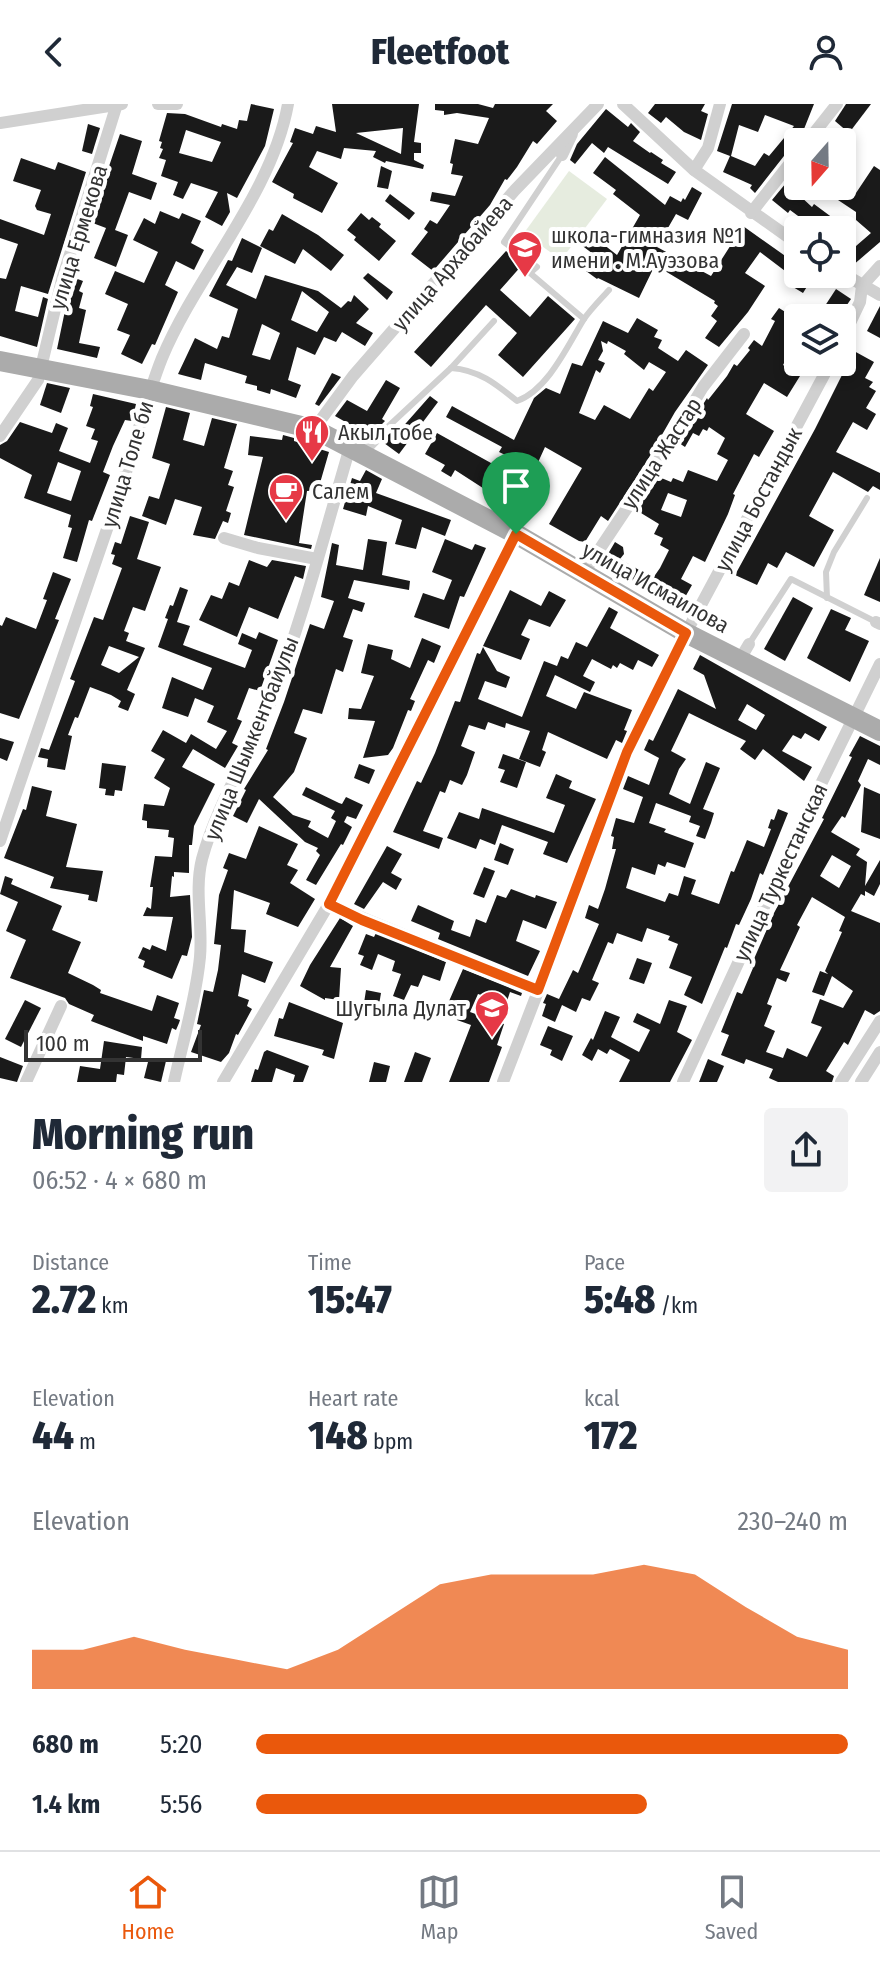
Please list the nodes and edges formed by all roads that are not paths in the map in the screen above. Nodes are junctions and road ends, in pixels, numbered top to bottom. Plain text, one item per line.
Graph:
1 (117, 104) edge
2 (125, 104) edge
3 (158, 104) edge
4 (177, 104) edge
5 (288, 104) edge
6 (598, 104) edge
7 (623, 104) edge
8 (720, 104) edge
9 (837, 104) edge
10 (0, 123) edge
11 (818, 128) edge
12 (573, 131) junction
13 (562, 155) joint
14 (694, 170) junction
15 (784, 171) edge
16 (751, 213) junction
17 (784, 235) edge
18 (880, 266) edge
19 (856, 282) edge
20 (862, 286) junction
21 (609, 290) dead end
22 (880, 295) edge
23 (856, 310) edge
24 (584, 319) junction
25 (494, 321) dead end
26 (744, 334) dead end
27 (0, 361) edge
28 (451, 368) junction
29 (40, 369) junction
30 (824, 376) edge
31 (150, 390) junction
32 (314, 429) junction
33 (379, 435) joint
34 (0, 436) edge
35 (356, 450) junction
36 (867, 498) dead end
37 (516, 534) junction
38 (224, 538) dead end
39 (317, 559) junction
40 (583, 574) junction
41 (827, 598) junction
42 (878, 623) edge
43 (686, 633) junction
44 (744, 652) junction
45 (880, 664) edge
46 (852, 718) junction
47 (880, 731) edge
48 (0, 841) edge
49 (329, 904) junction
50 (538, 990) junction
51 (61, 1006) dead end
52 (880, 1021) edge
53 (880, 1052) edge
54 (26, 1082) edge
55 (174, 1082) edge
56 (223, 1082) edge
57 (503, 1082) edge
58 (683, 1082) edge
59 (841, 1082) edge
60 (861, 1082) edge

1 - 2 street
1 - 10 street
1 - 29 street, улица Ермекова
3 - 4 street
5 - 31 street, улица Толе би
6 - 12 street, улица Архабайева
7 - 14 street
8 - 14 street
9 - 11 street
12 - 13 street
12 - 32 street, улица Архабайева
13 - 24 lane
14 - 16 street
15 - 16 street
16 - 17 street
18 - 20 street
19 - 20 street
20 - 22 street
20 - 23 street
21 - 24 lane
24 - 28 lane
25 - 28 lane
26 - 40 street, улица Жастар
27 - 29 main road, улица Исмаилова
28 - 33 lane
29 - 31 main road, улица Исмаилова
29 - 34 street, улица Ермекова
30 - 43 street, улица Бостандык
31 - 32 main road, улица Исмаилова
31 - 48 street, улица Толе би
32 - 35 main road, улица Исмаилова
33 - 35 street
35 - 37 main road, улица Исмаилова
35 - 39 street, улица Шымкентбайулы
36 - 41 lane
37 - 40 main road, улица Исмаилова
37 - 49 street
38 - 39 street
39 - 55 street, улица Шымкентбайулы
40 - 43 main road, улица Исмаилова
41 - 42 lane
41 - 44 lane
43 - 44 main road, улица Исмаилова
43 - 50 street, улица Бостандык
44 - 46 main road, улица Исмаилова
45 - 46 street, улица Туркестанская
46 - 47 main road, улица Исмаилова
46 - 58 street, улица Туркестанская
49 - 50 street
49 - 56 street
50 - 57 street, улица Бостандык
51 - 54 street
52 - 59 street
53 - 60 street

